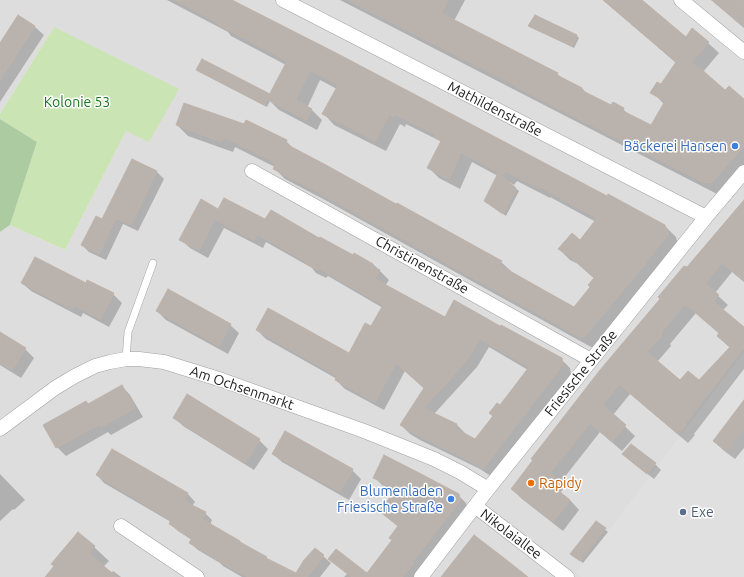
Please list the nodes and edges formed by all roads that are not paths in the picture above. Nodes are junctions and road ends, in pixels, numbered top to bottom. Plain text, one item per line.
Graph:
1 (283, 0) edge
2 (681, 0) edge
3 (744, 52) edge
4 (252, 171) dead end
5 (744, 172) edge
6 (706, 217) junction
7 (153, 263) dead end
8 (126, 359) junction
9 (591, 360) junction
10 (0, 428) edge
11 (488, 489) junction
12 (475, 506) junction
13 (121, 526) dead end
14 (198, 577) edge
15 (421, 577) edge
16 (567, 577) edge

1 - 6 street, Mathildenstraße
2 - 3 street
4 - 9 street, Christinenstraße
5 - 6 street, Friesische Straße
6 - 9 street, Friesische Straße
7 - 8 lane
8 - 10 street, Am Ochsenmarkt
8 - 11 street, Am Ochsenmarkt
9 - 11 street, Friesische Straße
11 - 12 street, Friesische Straße
12 - 15 street, Friesische Straße
12 - 16 street, Nikolaiallee
13 - 14 street

